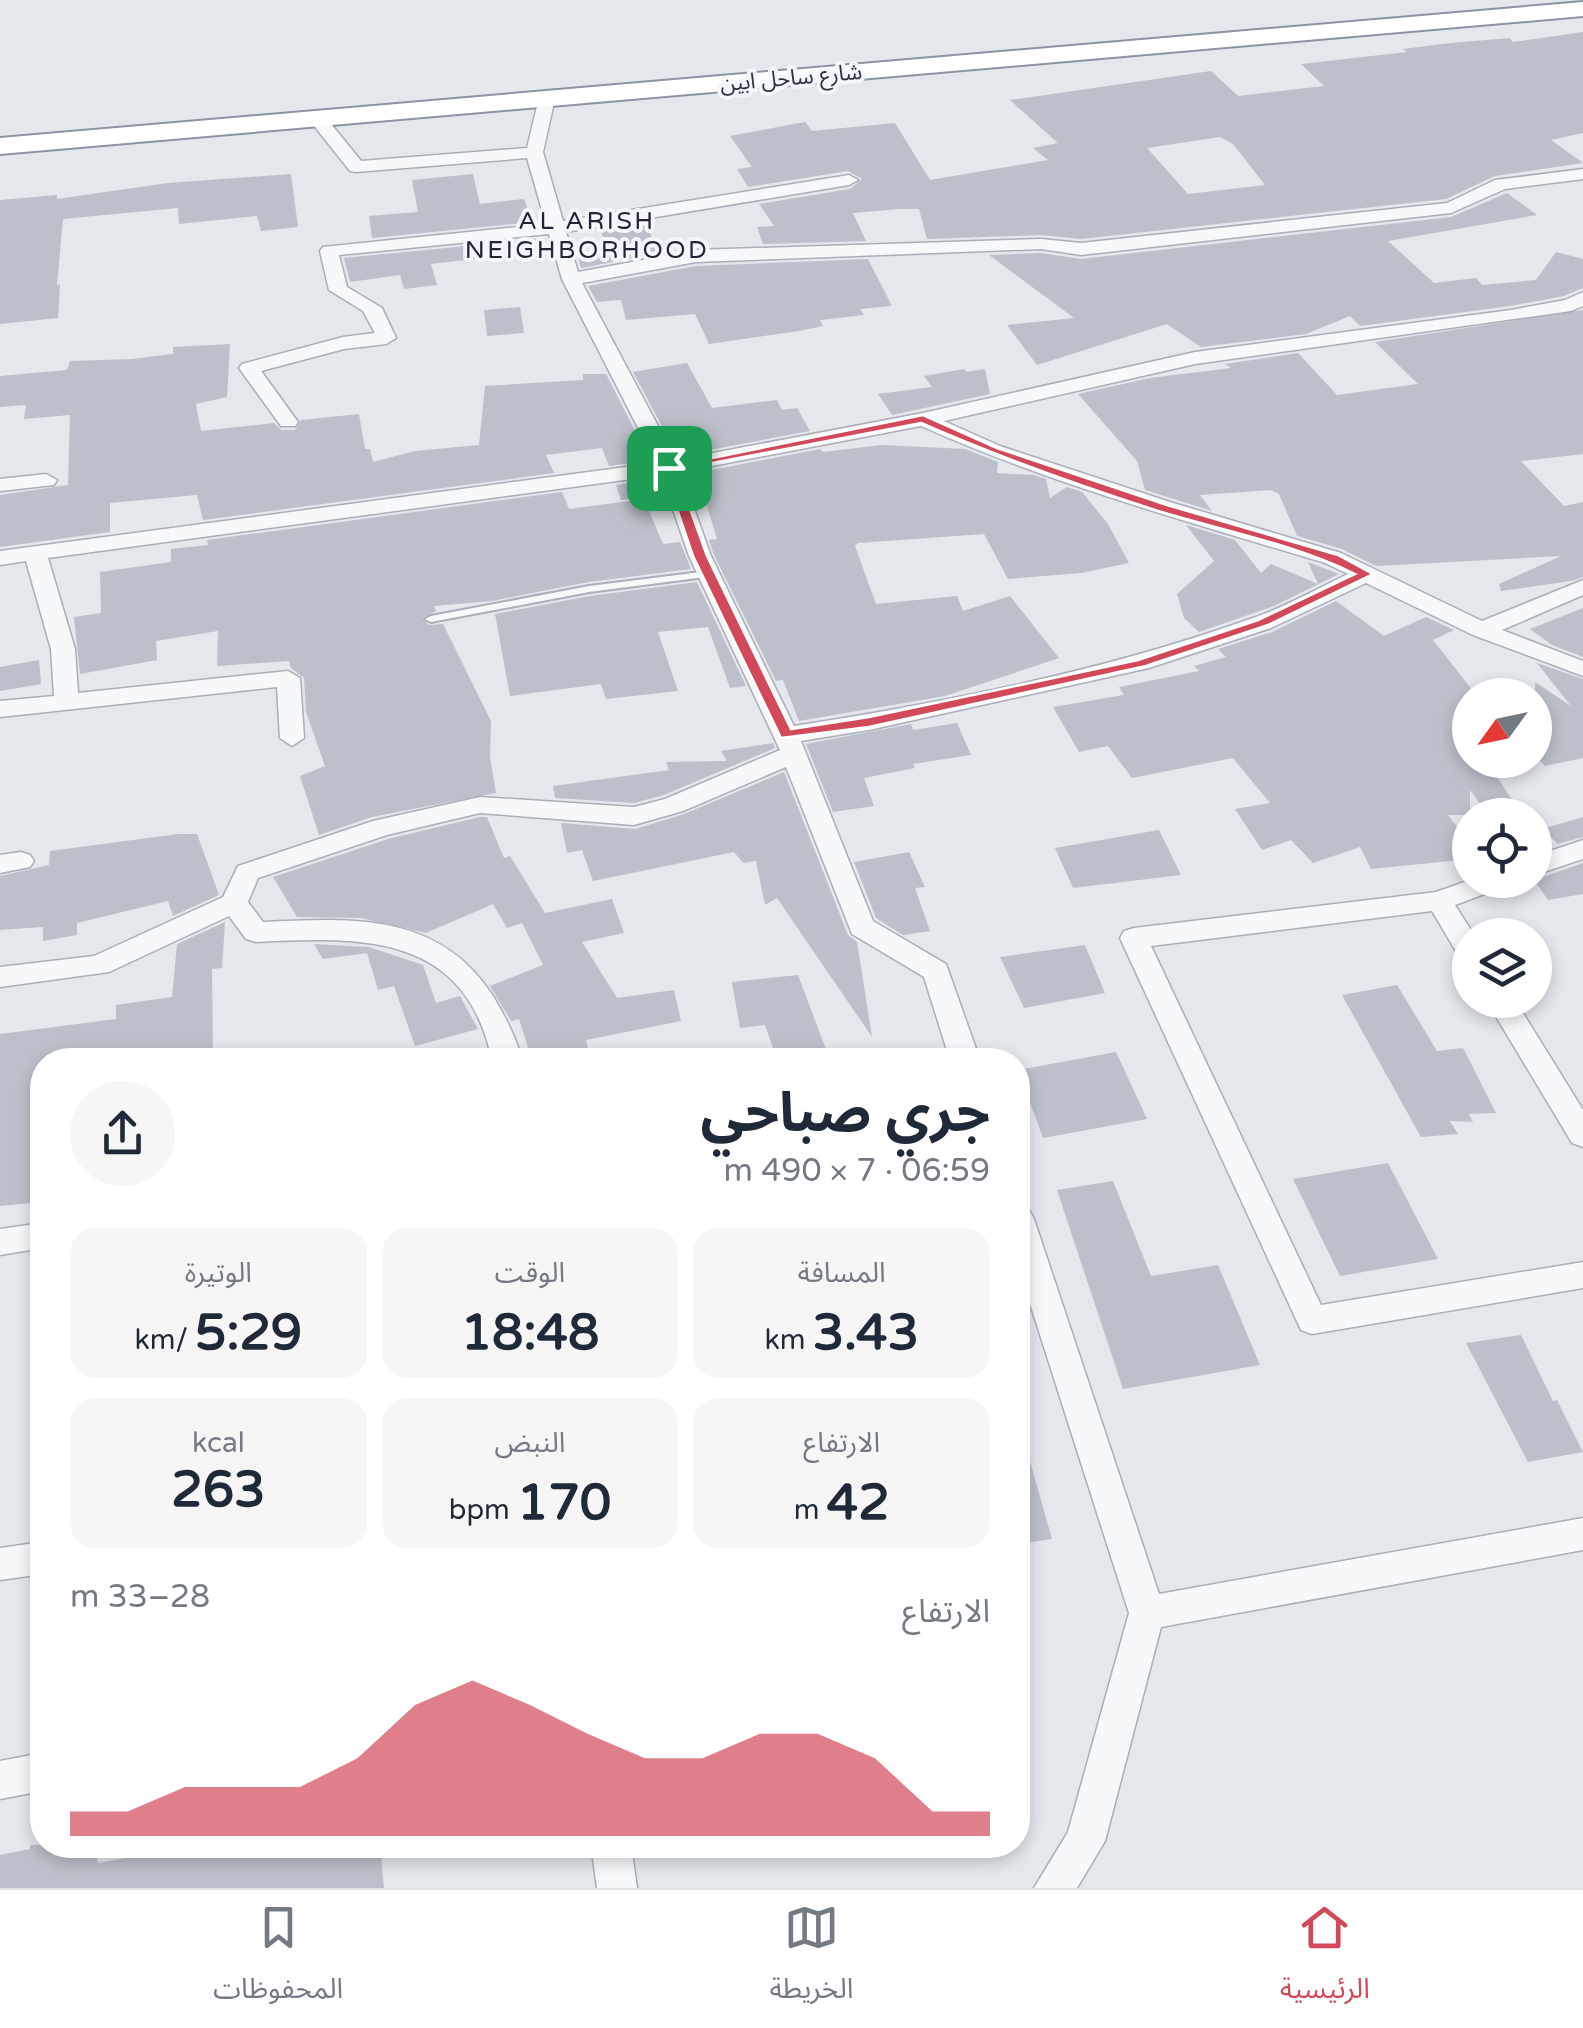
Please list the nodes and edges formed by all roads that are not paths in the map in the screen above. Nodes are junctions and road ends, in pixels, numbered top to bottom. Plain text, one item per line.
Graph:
1 (1453, 0) edge
2 (1583, 9) edge
3 (546, 98) junction
4 (179, 104) dead end
5 (317, 118) junction
6 (0, 146) edge
7 (534, 152) junction
8 (1573, 175) edge
9 (849, 180) dead end
10 (1583, 199) edge
11 (556, 228) junction
12 (571, 279) junction
13 (1583, 298) edge
14 (923, 419) junction
15 (288, 422) dead end
16 (669, 468) junction
17 (46, 480) dead end
18 (0, 484) edge
19 (34, 553) junction
20 (0, 558) edge
21 (709, 574) junction
22 (1366, 574) junction
23 (1583, 587) edge
24 (432, 620) dead end
25 (1481, 630) junction
26 (1583, 669) edge
27 (66, 702) junction
28 (0, 710) edge
29 (292, 738) dead end
30 (789, 744) junction
31 (1583, 849) edge
32 (1552, 860) edge
33 (1452, 896) edge
34 (1439, 900) junction
35 (234, 904) junction
36 (1452, 921) edge
37 (0, 977) edge
38 (1511, 1018) edge
39 (505, 1048) edge
40 (961, 1048) edge
41 (1583, 1135) edge
42 (30, 1238) edge
43 (0, 1242) edge
44 (1030, 1255) edge
45 (1583, 1275) edge
46 (1583, 1534) edge
47 (30, 1560) edge
48 (0, 1564) edge
49 (1148, 1614) junction
50 (30, 1774) edge
51 (0, 1780) edge
52 (613, 1858) edge
53 (617, 1888) edge
54 (1054, 1888) edge

1 - 4 highway, شارع ساحل ابين
2 - 3 highway, شارع ساحل ابين
3 - 5 highway, شارع ساحل ابين
3 - 7 street
5 - 6 highway, شارع ساحل ابين
5 - 7 street
7 - 11 street
8 - 10 street
8 - 12 street
9 - 11 street
11 - 12 street
11 - 15 street
12 - 16 street
13 - 14 street
14 - 16 street
14 - 22 street
16 - 19 street
16 - 21 street
17 - 18 street
19 - 20 street
19 - 27 street
21 - 24 lane
21 - 30 street
22 - 25 street
22 - 30 street
23 - 25 street
25 - 26 street
27 - 28 street
27 - 29 street
30 - 35 street
30 - 40 street
31 - 32 street
33 - 34 street
34 - 36 street
34 - 45 street
35 - 37 street
35 - 39 street
38 - 41 street
42 - 43 street
44 - 49 street
46 - 49 street
47 - 48 street
49 - 54 street
50 - 51 street
52 - 53 street

